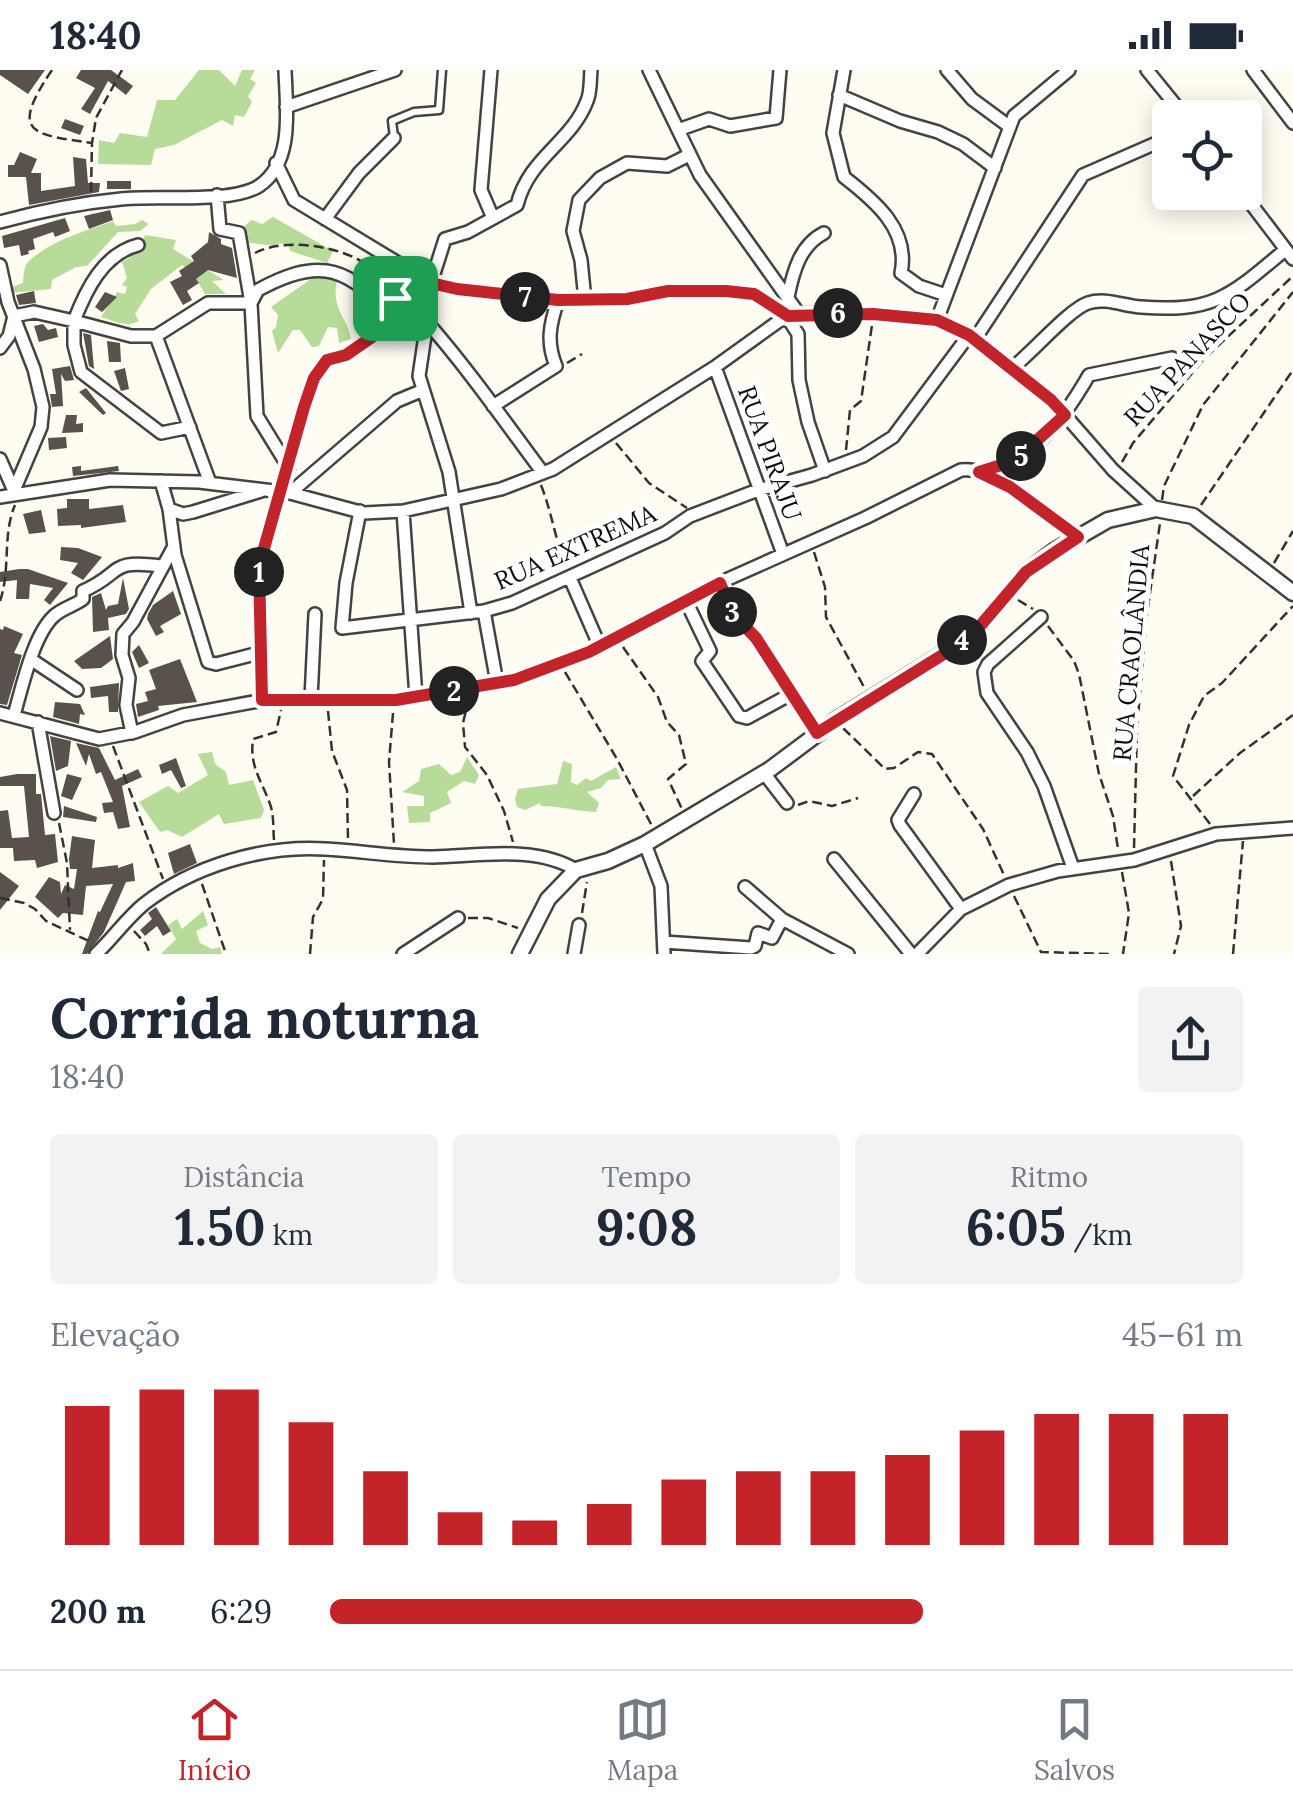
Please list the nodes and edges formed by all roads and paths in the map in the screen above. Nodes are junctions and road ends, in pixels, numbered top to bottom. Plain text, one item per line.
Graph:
1 (52, 70) edge
2 (122, 70) edge
3 (285, 70) edge
4 (396, 70) edge
5 (442, 70) edge
6 (490, 70) edge
7 (591, 70) edge
8 (649, 70) edge
9 (780, 70) edge
10 (844, 70) edge
11 (948, 70) edge
12 (1069, 70) edge
13 (1147, 70) edge
14 (1253, 70) edge
15 (839, 95) junction
16 (1171, 100) edge
17 (286, 106) junction
18 (1293, 123) edge
19 (1010, 126) junction
20 (678, 130) junction
21 (394, 138) joint
22 (92, 143) junction
23 (1152, 145) edge
24 (689, 156) junction
25 (276, 163) junction
26 (995, 168) junction
27 (217, 196) junction
28 (90, 202) junction
29 (1256, 210) edge
30 (493, 218) junction
31 (325, 219) junction
32 (0, 222) edge
33 (824, 233) dead end
34 (138, 245) dead end
35 (1289, 254) edge
36 (245, 259) junction
37 (0, 265) edge
38 (407, 271) junction
39 (1293, 276) edge
40 (430, 283) junction
41 (1293, 292) edge
42 (788, 296) junction
43 (946, 296) junction
44 (395, 298) junction
45 (558, 300) junction
46 (586, 300) junction
47 (4, 302) edge
48 (252, 303) junction
49 (385, 308) junction
50 (873, 314) junction
51 (793, 315) junction
52 (14, 316) junction
53 (937, 320) junction
54 (74, 322) junction
55 (427, 322) junction
56 (156, 336) junction
57 (972, 337) junction
58 (0, 348) edge
59 (582, 354) dead end
60 (1172, 358) dead end
61 (556, 366) junction
62 (715, 367) junction
63 (1012, 368) junction
64 (1293, 370) edge
65 (422, 391) junction
66 (493, 406) junction
67 (1065, 415) junction
68 (190, 427) junction
69 (608, 434) junction
70 (0, 459) edge
71 (846, 462) junction
72 (289, 468) junction
73 (1113, 470) junction
74 (826, 471) junction
75 (979, 472) junction
76 (540, 474) junction
77 (161, 482) junction
78 (210, 483) junction
79 (266, 489) junction
80 (758, 490) junction
81 (286, 492) junction
82 (12, 493) edge
83 (452, 500) junction
84 (169, 509) junction
85 (1158, 509) junction
86 (360, 511) junction
87 (403, 512) junction
88 (690, 516) junction
89 (1193, 516) junction
90 (1293, 530) edge
91 (1078, 537) junction
92 (810, 541) junction
93 (174, 546) junction
94 (783, 554) junction
95 (160, 566) junction
96 (1268, 573) junction
97 (570, 578) junction
98 (720, 583) junction
99 (1293, 593) edge
100 (1007, 594) junction
101 (0, 601) edge
102 (686, 601) junction
103 (1293, 606) edge
104 (478, 612) junction
105 (315, 614) dead end
106 (1041, 617) junction
107 (411, 621) junction
108 (617, 638) junction
109 (600, 647) junction
110 (260, 653) junction
111 (32, 660) junction
112 (559, 664) junction
113 (497, 683) junction
114 (470, 687) junction
115 (77, 690) dead end
116 (791, 694) junction
117 (416, 697) junction
118 (870, 698) junction
119 (280, 699) junction
120 (311, 699) junction
121 (326, 699) junction
122 (262, 700) junction
123 (396, 700) junction
124 (0, 713) edge
125 (1293, 714) edge
126 (14, 715) junction
127 (836, 720) junction
128 (38, 722) junction
129 (132, 733) junction
130 (817, 733) junction
131 (110, 738) junction
132 (764, 773) junction
133 (914, 794) dead end
134 (1192, 797) junction
135 (858, 798) dead end
136 (787, 803) joint
137 (54, 812) joint
138 (686, 819) junction
139 (1293, 828) edge
140 (1243, 830) junction
141 (1216, 834) junction
142 (651, 840) junction
143 (324, 849) junction
144 (1169, 850) junction
145 (274, 851) junction
146 (347, 851) junction
147 (518, 855) junction
148 (393, 856) junction
149 (834, 860) dead end
150 (1127, 861) junction
151 (582, 868) junction
152 (1073, 868) junction
153 (197, 874) junction
154 (1009, 885) junction
155 (745, 887) dead end
156 (167, 890) junction
157 (0, 898) edge
158 (961, 910) junction
159 (458, 918) joint
160 (782, 919) junction
161 (125, 921) junction
162 (580, 925) joint
163 (70, 930) junction
164 (529, 932) junction
165 (664, 948) edge
166 (99, 952) edge
167 (1101, 953) edge
168 (150, 954) edge
169 (226, 954) edge
170 (310, 954) edge
171 (403, 954) edge
172 (520, 954) edge
173 (574, 954) edge
174 (848, 954) edge
175 (914, 954) edge
176 (1111, 954) edge
177 (1123, 954) edge
178 (1174, 954) edge
179 (1233, 954) edge

1 - 22 path
2 - 22 path
3 - 17 street
4 - 17 street
5 - 21 lane
6 - 30 street
7 - 30 street
8 - 20 street
9 - 20 street
10 - 15 street
11 - 19 street
12 - 19 street
13 - 16 street
14 - 18 street
15 - 26 street
15 - 43 street
17 - 25 street
19 - 26 street
20 - 24 street
21 - 31 street
22 - 28 path
23 - 57 street, RUA EXTREMA
24 - 42 street
24 - 46 street
25 - 27 street
25 - 31 street
26 - 43 street
27 - 28 street
27 - 36 street
28 - 32 street
29 - 35 street
30 - 40 street
31 - 38 street
33 - 42 street
34 - 54 street
35 - 63 street
36 - 44 path
36 - 48 street
37 - 47 street
38 - 40 street
38 - 44 street
39 - 73 path, RUA PANASCO
40 - 45 street
40 - 55 street
41 - 85 path, RUA CRAOLÂNDIA
42 - 51 street
43 - 53 street
44 - 49 street
45 - 46 street
45 - 61 street
46 - 51 street
47 - 52 street
48 - 49 street
48 - 56 street
48 - 72 street
49 - 72 street
50 - 51 street
50 - 53 street
50 - 71 path
51 - 62 street
51 - 74 street
52 - 54 street
52 - 58 street
52 - 82 street
53 - 57 street
54 - 56 street
54 - 68 street
55 - 65 street
55 - 66 street
56 - 68 street
57 - 63 street
57 - 71 street, RUA EXTREMA
59 - 61 path
60 - 67 street
61 - 66 street
62 - 69 street
62 - 80 street, RUA PIRAJU
63 - 67 street
64 - 89 path
65 - 81 street
65 - 83 street
66 - 76 street
67 - 73 street
67 - 75 street
68 - 78 street
69 - 76 street
69 - 88 path
70 - 82 street
71 - 74 street, RUA EXTREMA
72 - 81 street
73 - 85 street
74 - 80 street, RUA EXTREMA
75 - 91 street
75 - 92 street
76 - 83 street
76 - 97 path
77 - 78 street
77 - 82 street
77 - 84 street
78 - 79 street
79 - 81 street
79 - 84 street
80 - 88 street, RUA EXTREMA
80 - 94 street, RUA PIRAJU
81 - 86 street
81 - 110 street
82 - 101 path
83 - 87 street
83 - 104 street
84 - 93 street
85 - 89 street
85 - 91 street
85 - 150 path, RUA CRAOLÂNDIA
86 - 87 street
86 - 107 street, RUA EXTREMA
87 - 107 street
88 - 97 street, RUA EXTREMA
89 - 96 street
90 - 96 path
91 - 100 street
92 - 94 street
92 - 118 path
93 - 95 street
93 - 110 street
94 - 98 street
95 - 111 street
95 - 129 street
96 - 99 street
97 - 104 street, RUA EXTREMA
97 - 109 street
98 - 102 street
98 - 116 path
100 - 106 path
100 - 118 street
102 - 108 street
102 - 116 street
103 - 134 path
104 - 107 street, RUA EXTREMA
104 - 113 street
105 - 120 street
106 - 150 path
106 - 152 street
107 - 117 street
108 - 109 street
108 - 138 path
109 - 112 street
110 - 122 street
111 - 115 street
111 - 126 street
112 - 113 street
112 - 142 path
113 - 114 street
114 - 117 street
114 - 147 path
116 - 130 path
117 - 123 street
118 - 127 street
119 - 120 street
119 - 122 street
119 - 145 path
120 - 121 street
121 - 123 street
121 - 146 path
122 - 129 street
123 - 148 path
124 - 126 street
125 - 134 path
126 - 128 street
127 - 130 street
127 - 154 path
128 - 131 street
128 - 137 street
129 - 131 street
130 - 132 street
131 - 156 path
132 - 136 street
132 - 138 street
133 - 158 street
134 - 141 path
135 - 136 path
137 - 163 path
138 - 142 street
139 - 140 street
140 - 141 street
140 - 179 path
141 - 144 street
142 - 151 street
142 - 165 street
143 - 145 street
143 - 146 street
143 - 170 path
144 - 150 street
144 - 178 path
145 - 153 street
146 - 148 street
147 - 148 street
147 - 151 street
149 - 175 street
150 - 152 street
150 - 177 path
151 - 162 path
151 - 164 street
152 - 154 street
153 - 156 street
153 - 169 path
154 - 158 street
154 - 167 path
155 - 160 street
156 - 161 street
157 - 163 path
158 - 175 street
159 - 164 path
159 - 171 street
160 - 165 street
160 - 174 street
161 - 166 street
161 - 168 path
162 - 173 street
163 - 166 path
164 - 172 street
167 - 176 path

